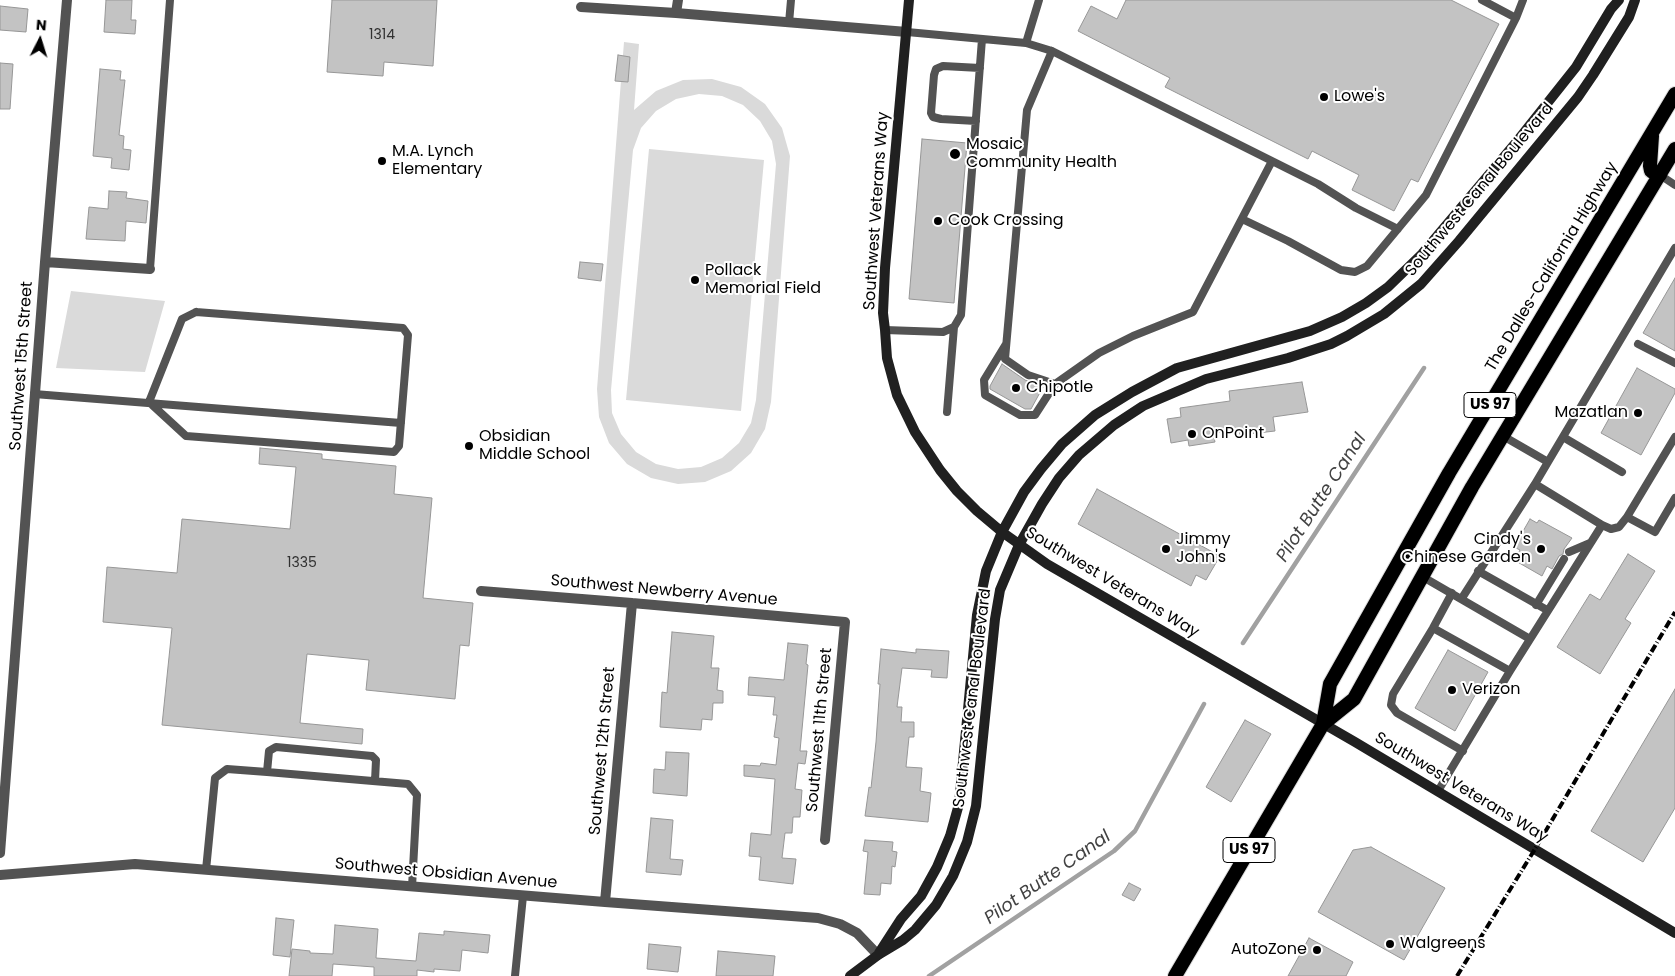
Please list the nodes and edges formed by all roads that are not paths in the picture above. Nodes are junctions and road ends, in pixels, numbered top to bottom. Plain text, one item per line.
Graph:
1 (67, 0) edge
2 (170, 0) edge
3 (678, 0) edge
4 (791, 0) edge
5 (909, 0) edge
6 (1039, 0) edge
7 (1482, 0) edge
8 (1523, 0) edge
9 (1619, 0) edge
10 (1635, 0) edge
11 (582, 7) dead end
12 (676, 13) junction
13 (1516, 18) junction
14 (789, 23) junction
15 (906, 32) junction
16 (982, 39) junction
17 (1026, 43) junction
18 (1052, 50) junction
19 (980, 68) junction
20 (1675, 94) edge
21 (976, 121) junction
22 (1652, 133) junction
23 (1675, 149) edge
24 (1272, 161) junction
25 (1660, 175) junction
26 (1675, 185) edge
27 (1242, 219) junction
28 (1398, 229) junction
29 (1675, 248) edge
30 (45, 262) junction
31 (150, 269) joint
32 (954, 327) junction
33 (884, 330) junction
34 (1007, 342) junction
35 (1638, 344) dead end
36 (1675, 363) edge
37 (1055, 384) junction
38 (34, 394) junction
39 (149, 402) junction
40 (947, 412) dead end
41 (401, 423) junction
42 (1503, 436) junction
43 (1563, 437) junction
44 (1675, 437) edge
45 (1548, 462) junction
46 (1622, 472) dead end
47 (1535, 484) junction
48 (1675, 498) edge
49 (1626, 517) junction
50 (1602, 525) junction
51 (1002, 532) junction
52 (1590, 543) junction
53 (1019, 545) junction
54 (1478, 571) junction
55 (1423, 577) junction
56 (481, 591) dead end
57 (1452, 593) junction
58 (1462, 598) junction
59 (632, 603) junction
60 (1536, 605) junction
61 (1547, 610) junction
62 (845, 622) joint
63 (1433, 628) junction
64 (1530, 639) junction
65 (1510, 671) junction
66 (1323, 724) junction
67 (1463, 752) junction
68 (267, 772) junction
69 (374, 782) junction
70 (1438, 792) junction
71 (825, 840) dead end
72 (0, 853) edge
73 (206, 870) junction
74 (0, 875) edge
75 (412, 887) junction
76 (523, 896) junction
77 (605, 902) junction
78 (1675, 933) edge
79 (878, 955) junction
80 (515, 976) edge
81 (850, 976) edge
82 (1175, 976) edge

1 - 30 street, Southwest 15th Street
2 - 31 lane
3 - 12 street
4 - 14 lane
5 - 15 main road, Southwest Veterans Way
6 - 17 lane
7 - 13 lane
8 - 13 lane
9 - 51 main road, Southwest Canal Boulevard
10 - 53 main road, Southwest Canal Boulevard
11 - 12 street
12 - 14 street
13 - 28 lane
14 - 15 street
15 - 16 lane
15 - 33 main road, Southwest Veterans Way
16 - 17 lane
16 - 19 lane
17 - 18 lane
18 - 24 lane
18 - 34 lane
19 - 21 lane
19 - 21 lane
20 - 22 highway, The Dalles-California Highway / US 97
21 - 32 lane
22 - 25 highway
22 - 66 highway, The Dalles-California Highway / US 97
23 - 25 highway, The Dalles-California Highway / US 97
24 - 27 lane
24 - 28 lane
25 - 26 lane
25 - 42 highway, The Dalles-California Highway / US 97
27 - 28 lane
27 - 37 lane
29 - 43 lane
30 - 31 street
30 - 38 street, Southwest 15th Street
32 - 33 lane
32 - 40 lane
33 - 51 main road, Southwest Veterans Way
34 - 37 lane
34 - 37 lane
35 - 36 lane
38 - 39 lane
38 - 72 street, Southwest 15th Street
39 - 41 lane
39 - 41 lane
39 - 41 lane
42 - 45 lane
42 - 55 highway, The Dalles-California Highway / US 97
43 - 45 lane
43 - 46 lane
44 - 49 lane
45 - 47 lane
47 - 50 lane
47 - 54 lane
48 - 49 lane
49 - 50 lane
50 - 52 lane
51 - 53 main road, Southwest Veterans Way
51 - 79 main road, Southwest Canal Boulevard
52 - 60 lane
52 - 61 lane
53 - 66 main road, Southwest Veterans Way
53 - 79 main road, Southwest Canal Boulevard
54 - 58 lane
54 - 60 lane
55 - 57 lane
55 - 66 highway, The Dalles-California Highway / US 97
56 - 59 street, Southwest Newberry Avenue
57 - 58 lane
57 - 63 lane
58 - 64 lane
59 - 62 street, Southwest Newberry Avenue
59 - 77 street, Southwest 12th Street
60 - 61 lane
61 - 64 lane
62 - 71 street, Southwest 11th Street
63 - 65 lane
63 - 67 lane
64 - 65 lane
65 - 67 lane
66 - 70 main road, Southwest Veterans Way
66 - 82 highway, The Dalles-California Highway / US 97
67 - 70 lane
68 - 69 lane
68 - 69 lane
68 - 73 lane
69 - 75 lane
70 - 78 main road, Southwest Veterans Way
73 - 74 street, Southwest Obsidian Avenue
73 - 75 street, Southwest Obsidian Avenue
75 - 76 street, Southwest Obsidian Avenue
76 - 77 street, Southwest Obsidian Avenue
76 - 80 lane
77 - 79 street, Southwest Obsidian Avenue
79 - 81 main road, Southwest Canal Boulevard

